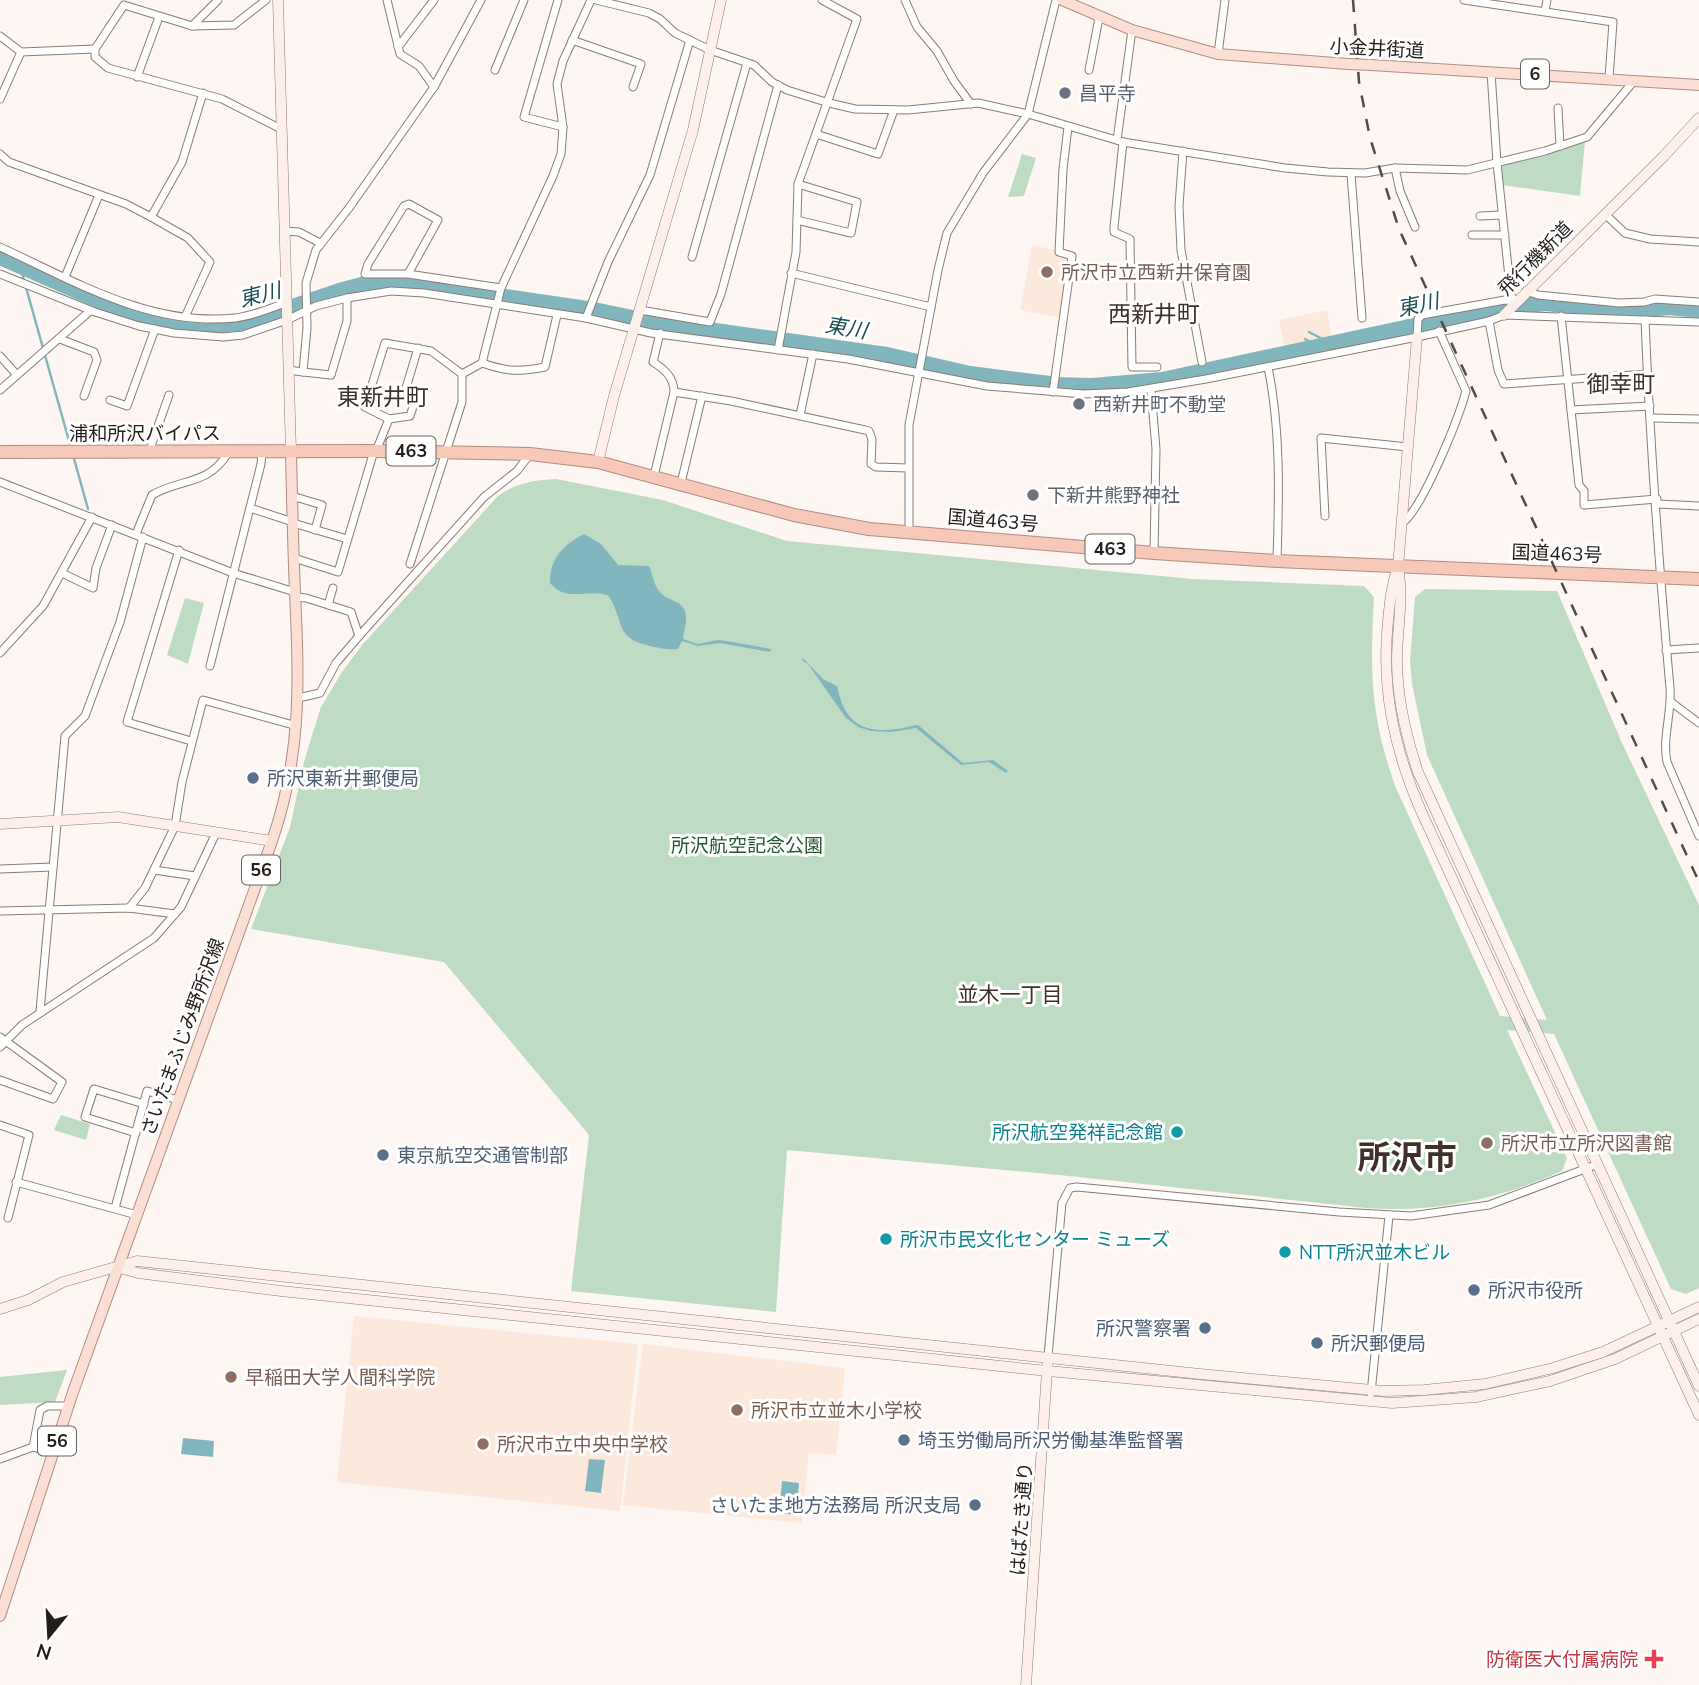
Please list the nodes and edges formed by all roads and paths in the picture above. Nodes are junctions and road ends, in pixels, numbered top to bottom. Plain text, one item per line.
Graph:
1 (218, 0) edge
2 (265, 0) edge
3 (278, 0) edge
4 (387, 0) edge
5 (434, 0) edge
6 (481, 0) edge
7 (524, 0) edge
8 (558, 0) edge
9 (594, 0) edge
10 (721, 0) edge
11 (822, 0) edge
12 (905, 0) edge
13 (1056, 0) edge
14 (1062, 0) edge
15 (1225, 0) edge
16 (1464, 0) edge
17 (1547, 0) edge
18 (128, 3) edge
19 (1545, 11) junction
20 (159, 17) junction
21 (1100, 18) junction
22 (192, 26) junction
23 (1132, 30) junction
24 (0, 36) edge
25 (572, 40) junction
26 (690, 40) junction
27 (398, 47) junction
28 (95, 49) junction
29 (710, 50) junction
30 (21, 52) junction
31 (1218, 54) junction
32 (747, 62) junction
33 (495, 70) dead end
34 (1088, 71) dead end
35 (1491, 72) junction
36 (137, 76) junction
37 (1609, 78) junction
38 (1634, 80) junction
39 (778, 85) junction
40 (1699, 85) edge
41 (434, 87) junction
42 (633, 87) dead end
43 (203, 93) junction
44 (0, 99) edge
45 (829, 103) junction
46 (971, 104) junction
47 (1558, 108) dead end
48 (894, 110) junction
49 (1028, 114) junction
50 (1699, 118) edge
51 (563, 127) junction
52 (1068, 127) junction
53 (281, 129) junction
54 (816, 134) junction
55 (1120, 141) junction
56 (1560, 146) junction
57 (1183, 151) junction
58 (0, 154) edge
59 (1497, 163) junction
60 (1395, 168) junction
61 (1351, 174) junction
62 (798, 184) junction
63 (99, 195) junction
64 (1605, 214) junction
65 (1502, 215) junction
66 (1480, 216) dead end
67 (151, 217) junction
68 (797, 220) junction
69 (1415, 228) dead end
70 (284, 231) junction
71 (1472, 235) dead end
72 (1504, 235) junction
73 (1699, 242) edge
74 (320, 243) junction
75 (0, 247) edge
76 (692, 257) dead end
77 (792, 273) junction
78 (0, 274) edge
79 (408, 274) junction
80 (65, 277) junction
81 (500, 290) junction
82 (1526, 291) junction
83 (100, 297) junction
84 (347, 298) junction
85 (1515, 302) junction
86 (1699, 302) edge
87 (286, 303) junction
88 (496, 303) junction
89 (931, 307) junction
90 (305, 309) junction
91 (94, 311) junction
92 (1504, 314) junction
93 (557, 315) junction
94 (586, 316) junction
95 (1560, 316) junction
96 (185, 317) junction
97 (287, 318) junction
98 (1362, 318) dead end
99 (637, 319) junction
100 (1645, 320) junction
101 (1489, 321) junction
102 (1699, 322) edge
103 (155, 329) junction
104 (1438, 331) junction
105 (660, 332) junction
106 (1417, 335) junction
107 (60, 339) junction
108 (418, 348) junction
109 (778, 348) junction
110 (813, 354) junction
111 (0, 356) edge
112 (1202, 362) dead end
113 (482, 363) junction
114 (1157, 367) dead end
115 (1268, 367) junction
116 (288, 370) junction
117 (919, 370) junction
118 (303, 372) junction
119 (462, 374) junction
120 (1648, 374) junction
121 (18, 375) junction
122 (1567, 379) junction
123 (1151, 389) junction
124 (0, 390) edge
125 (1053, 390) junction
126 (674, 392) junction
127 (169, 395) dead end
128 (84, 396) dead end
129 (702, 396) junction
130 (110, 400) dead end
131 (1650, 406) junction
132 (1571, 410) junction
133 (800, 415) junction
134 (1651, 418) junction
135 (389, 419) junction
136 (1699, 419) edge
137 (1408, 447) junction
138 (375, 451) junction
139 (151, 452) junction
140 (291, 452) junction
141 (448, 452) junction
142 (0, 453) edge
143 (228, 453) junction
144 (262, 453) junction
145 (530, 454) junction
146 (598, 462) junction
147 (908, 468) junction
148 (653, 476) junction
149 (0, 482) edge
150 (681, 483) junction
151 (292, 496) junction
152 (1657, 502) junction
153 (1699, 506) edge
154 (250, 508) junction
155 (1325, 516) dead end
156 (92, 517) junction
157 (293, 522) junction
158 (1401, 524) junction
159 (112, 525) junction
160 (315, 530) junction
161 (909, 532) junction
162 (140, 536) junction
163 (347, 540) junction
164 (178, 550) junction
165 (1154, 553) junction
166 (294, 558) junction
167 (1276, 561) junction
168 (410, 564) dead end
169 (1398, 567) junction
170 (62, 572) junction
171 (233, 573) junction
172 (1659, 576) junction
173 (1699, 579) edge
174 (333, 588) dead end
175 (295, 595) junction
176 (328, 605) junction
177 (359, 636) junction
178 (1699, 648) edge
179 (1666, 650) junction
180 (0, 653) edge
181 (210, 666) dead end
182 (298, 698) junction
183 (1671, 702) junction
184 (1699, 723) edge
185 (297, 726) junction
186 (191, 741) junction
187 (57, 821) junction
188 (0, 824) edge
189 (176, 826) junction
190 (216, 833) junction
191 (1699, 836) edge
192 (272, 841) junction
193 (53, 867) junction
194 (0, 869) edge
195 (154, 870) junction
196 (195, 876) junction
197 (130, 908) junction
198 (50, 909) junction
199 (0, 911) edge
200 (175, 914) junction
201 (40, 1012) junction
202 (2, 1041) edge
203 (0, 1080) edge
204 (177, 1100) junction
205 (144, 1104) junction
206 (0, 1125) edge
207 (136, 1133) junction
208 (1598, 1164) junction
209 (1586, 1168) junction
210 (16, 1182) junction
211 (115, 1208) junction
212 (137, 1214) junction
213 (1389, 1216) junction
214 (8, 1218) dead end
215 (119, 1268) junction
216 (1699, 1307) edge
217 (0, 1309) edge
218 (1699, 1319) edge
219 (1658, 1326) junction
220 (1672, 1326) junction
221 (1663, 1337) junction
222 (1048, 1356) junction
223 (1048, 1371) junction
224 (1699, 1386) edge
225 (1371, 1390) junction
226 (1372, 1402) junction
227 (68, 1406) junction
228 (1699, 1415) edge
229 (33, 1447) junction
230 (53, 1453) junction
231 (0, 1460) edge
232 (0, 1616) edge
233 (1026, 1685) edge

1 - 22 street
2 - 22 street
3 - 53 street
4 - 27 street
5 - 27 street
6 - 41 street
7 - 33 street
8 - 51 street
9 - 25 street
9 - 26 street
10 - 29 street
11 - 45 street
12 - 46 street
13 - 49 street
14 - 21 main road, 小金井街道 / 6
15 - 31 street
16 - 19 street
17 - 19 street
18 - 20 street
18 - 28 street
19 - 37 street
20 - 22 street
20 - 36 street
21 - 23 main road, 小金井街道 / 6
21 - 34 street
23 - 31 main road, 小金井街道 / 6
23 - 55 street
24 - 30 street
25 - 42 street
25 - 51 street
26 - 29 street
26 - 94 street
27 - 41 street
28 - 30 street
28 - 36 street
29 - 32 street
29 - 99 street
30 - 44 street
31 - 35 main road, 小金井街道 / 6, bridge
32 - 39 street
32 - 76 street
35 - 37 main road, 小金井街道 / 6
35 - 59 street
36 - 43 street
37 - 38 main road, 小金井街道 / 6
38 - 40 main road, 小金井街道 / 6
38 - 56 street
39 - 45 street
39 - 99 street
41 - 74 street
43 - 53 street
43 - 67 street
45 - 48 street
45 - 54 street
46 - 48 street
46 - 49 street
47 - 56 street
48 - 54 street
49 - 52 street
49 - 89 street
50 - 64 street, 飛行機新道
51 - 81 street
52 - 55 street
52 - 125 street
53 - 70 street
54 - 62 street
55 - 57 street
55 - 114 street
56 - 59 street
57 - 61 street
57 - 112 street
58 - 63 street
59 - 60 street
59 - 65 street
60 - 61 street
60 - 69 street
61 - 98 street
62 - 68 street
62 - 68 street
63 - 67 street
63 - 80 street
64 - 73 street
64 - 82 street, 飛行機新道
65 - 66 street
65 - 72 street
67 - 96 street
68 - 77 street
70 - 74 street
70 - 87 street
71 - 72 street
72 - 85 street
74 - 90 street
75 - 80 street
77 - 89 street
77 - 109 street
78 - 91 street
79 - 79 street
79 - 81 street
80 - 83 street
81 - 88 street
82 - 85 street, 飛行機新道
82 - 86 street
83 - 91 street
83 - 96 street
84 - 88 street
84 - 90 street
84 - 118 street
85 - 92 street, 飛行機新道
85 - 106 street
87 - 96 street
87 - 97 street
88 - 93 street
88 - 113 street
89 - 117 street
90 - 97 street
90 - 118 street
91 - 103 street
91 - 107 street
92 - 95 street
92 - 101 street, 飛行機新道
93 - 94 street
93 - 113 street
94 - 99 street
95 - 100 street
95 - 122 street
97 - 103 street
97 - 116 street
99 - 105 street, 飛行機新道
99 - 146 street
100 - 102 street
100 - 120 street
101 - 104 street, 飛行機新道
101 - 122 street
103 - 130 street
104 - 106 street, 飛行機新道
104 - 158 street
105 - 109 street, 飛行機新道
105 - 126 street
106 - 115 street, 飛行機新道
106 - 137 street
107 - 121 street
107 - 128 street
108 - 119 street
108 - 135 street
108 - 135 street
109 - 110 street, 飛行機新道
110 - 117 street, 飛行機新道
110 - 133 street
111 - 121 street
113 - 119 street
115 - 123 street, 飛行機新道
115 - 167 street
116 - 118 street
116 - 140 street
117 - 125 street, 飛行機新道
117 - 147 street
119 - 141 street
120 - 122 street
120 - 131 street
121 - 124 street
122 - 132 street
123 - 125 street, 飛行機新道
123 - 165 street
126 - 129 street
126 - 148 street
127 - 139 street
129 - 133 street
129 - 150 street
131 - 132 street
131 - 134 street
132 - 152 street
133 - 147 street
134 - 136 street
134 - 152 street
135 - 138 street
137 - 155 street
137 - 158 street
138 - 140 highway, 国道463号 / 463
138 - 141 highway, 国道463号 / 463
138 - 163 street
139 - 142 highway, 浦和所沢バイパス / 463
139 - 143 highway, 浦和所沢バイパス / 463
140 - 144 highway, 浦和所沢バイパス / 463
140 - 151 main road, さいたまふじみ野所沢線 / 56
141 - 145 highway, 国道463号 / 463
141 - 168 street
143 - 144 highway, 浦和所沢バイパス / 463
143 - 162 street
144 - 154 street
145 - 146 highway, 国道463号 / 463
145 - 177 street
146 - 148 highway, 国道463号 / 463
147 - 161 street
148 - 150 highway, 国道463号 / 463
149 - 156 street
150 - 161 highway, 国道463号 / 463
151 - 157 main road, さいたまふじみ野所沢線 / 56
151 - 160 street
152 - 153 street
152 - 172 street
154 - 157 street
154 - 171 street
156 - 159 street
156 - 170 street
157 - 160 street
157 - 166 main road, さいたまふじみ野所沢線 / 56
158 - 169 street
159 - 162 street
159 - 170 street
160 - 163 street
161 - 165 highway, 国道463号 / 463
162 - 164 street
162 - 187 street
163 - 166 street
164 - 171 street
164 - 186 street
165 - 167 highway, 国道463号 / 463
166 - 175 main road, さいたまふじみ野所沢線 / 56
167 - 169 highway, 国道463号 / 463
169 - 172 highway, 国道463号 / 463
169 - 208 street
169 - 209 street
170 - 180 street
171 - 175 street
171 - 181 street
172 - 173 highway, 国道463号 / 463
172 - 179 street
174 - 176 street
175 - 176 street
175 - 182 main road, さいたまふじみ野所沢線 / 56
176 - 177 street
177 - 182 street
178 - 179 street
179 - 183 street
182 - 185 main road, さいたまふじみ野所沢線 / 56
183 - 184 street
183 - 191 street
185 - 186 street
185 - 192 main road, さいたまふじみ野所沢線 / 56
186 - 189 street
187 - 188 street
187 - 189 street
187 - 193 street
189 - 190 street
189 - 195 street
190 - 192 street
190 - 196 street
192 - 204 main road, さいたまふじみ野所沢線 / 56
193 - 194 street
193 - 198 street
195 - 196 street
195 - 197 street
196 - 200 street
197 - 198 street
197 - 200 street
198 - 199 street
198 - 201 street
200 - 201 street
201 - 202 street
202 - 203 street
204 - 205 street
204 - 212 main road, さいたまふじみ野所沢線 / 56
205 - 207 street
205 - 207 street
206 - 210 street
207 - 211 street
208 - 209 street
208 - 220 street
209 - 213 street
209 - 219 street
210 - 211 street
210 - 214 street
211 - 212 street
212 - 215 main road, さいたまふじみ野所沢線 / 56
213 - 222 street
213 - 225 street
215 - 217 street
215 - 222 street
215 - 223 street
215 - 227 main road, さいたまふじみ野所沢線 / 56
216 - 220 street
218 - 220 street
219 - 220 street
219 - 221 street
219 - 225 street
220 - 221 street
220 - 224 street
221 - 226 street
221 - 228 street
222 - 223 street, はばたき通り
222 - 225 street
223 - 226 street
223 - 233 street, はばたき通り
225 - 226 street
227 - 229 street
227 - 230 main road, さいたまふじみ野所沢線 / 56
229 - 230 street
229 - 231 street
230 - 232 main road, さいたまふじみ野所沢線 / 56

